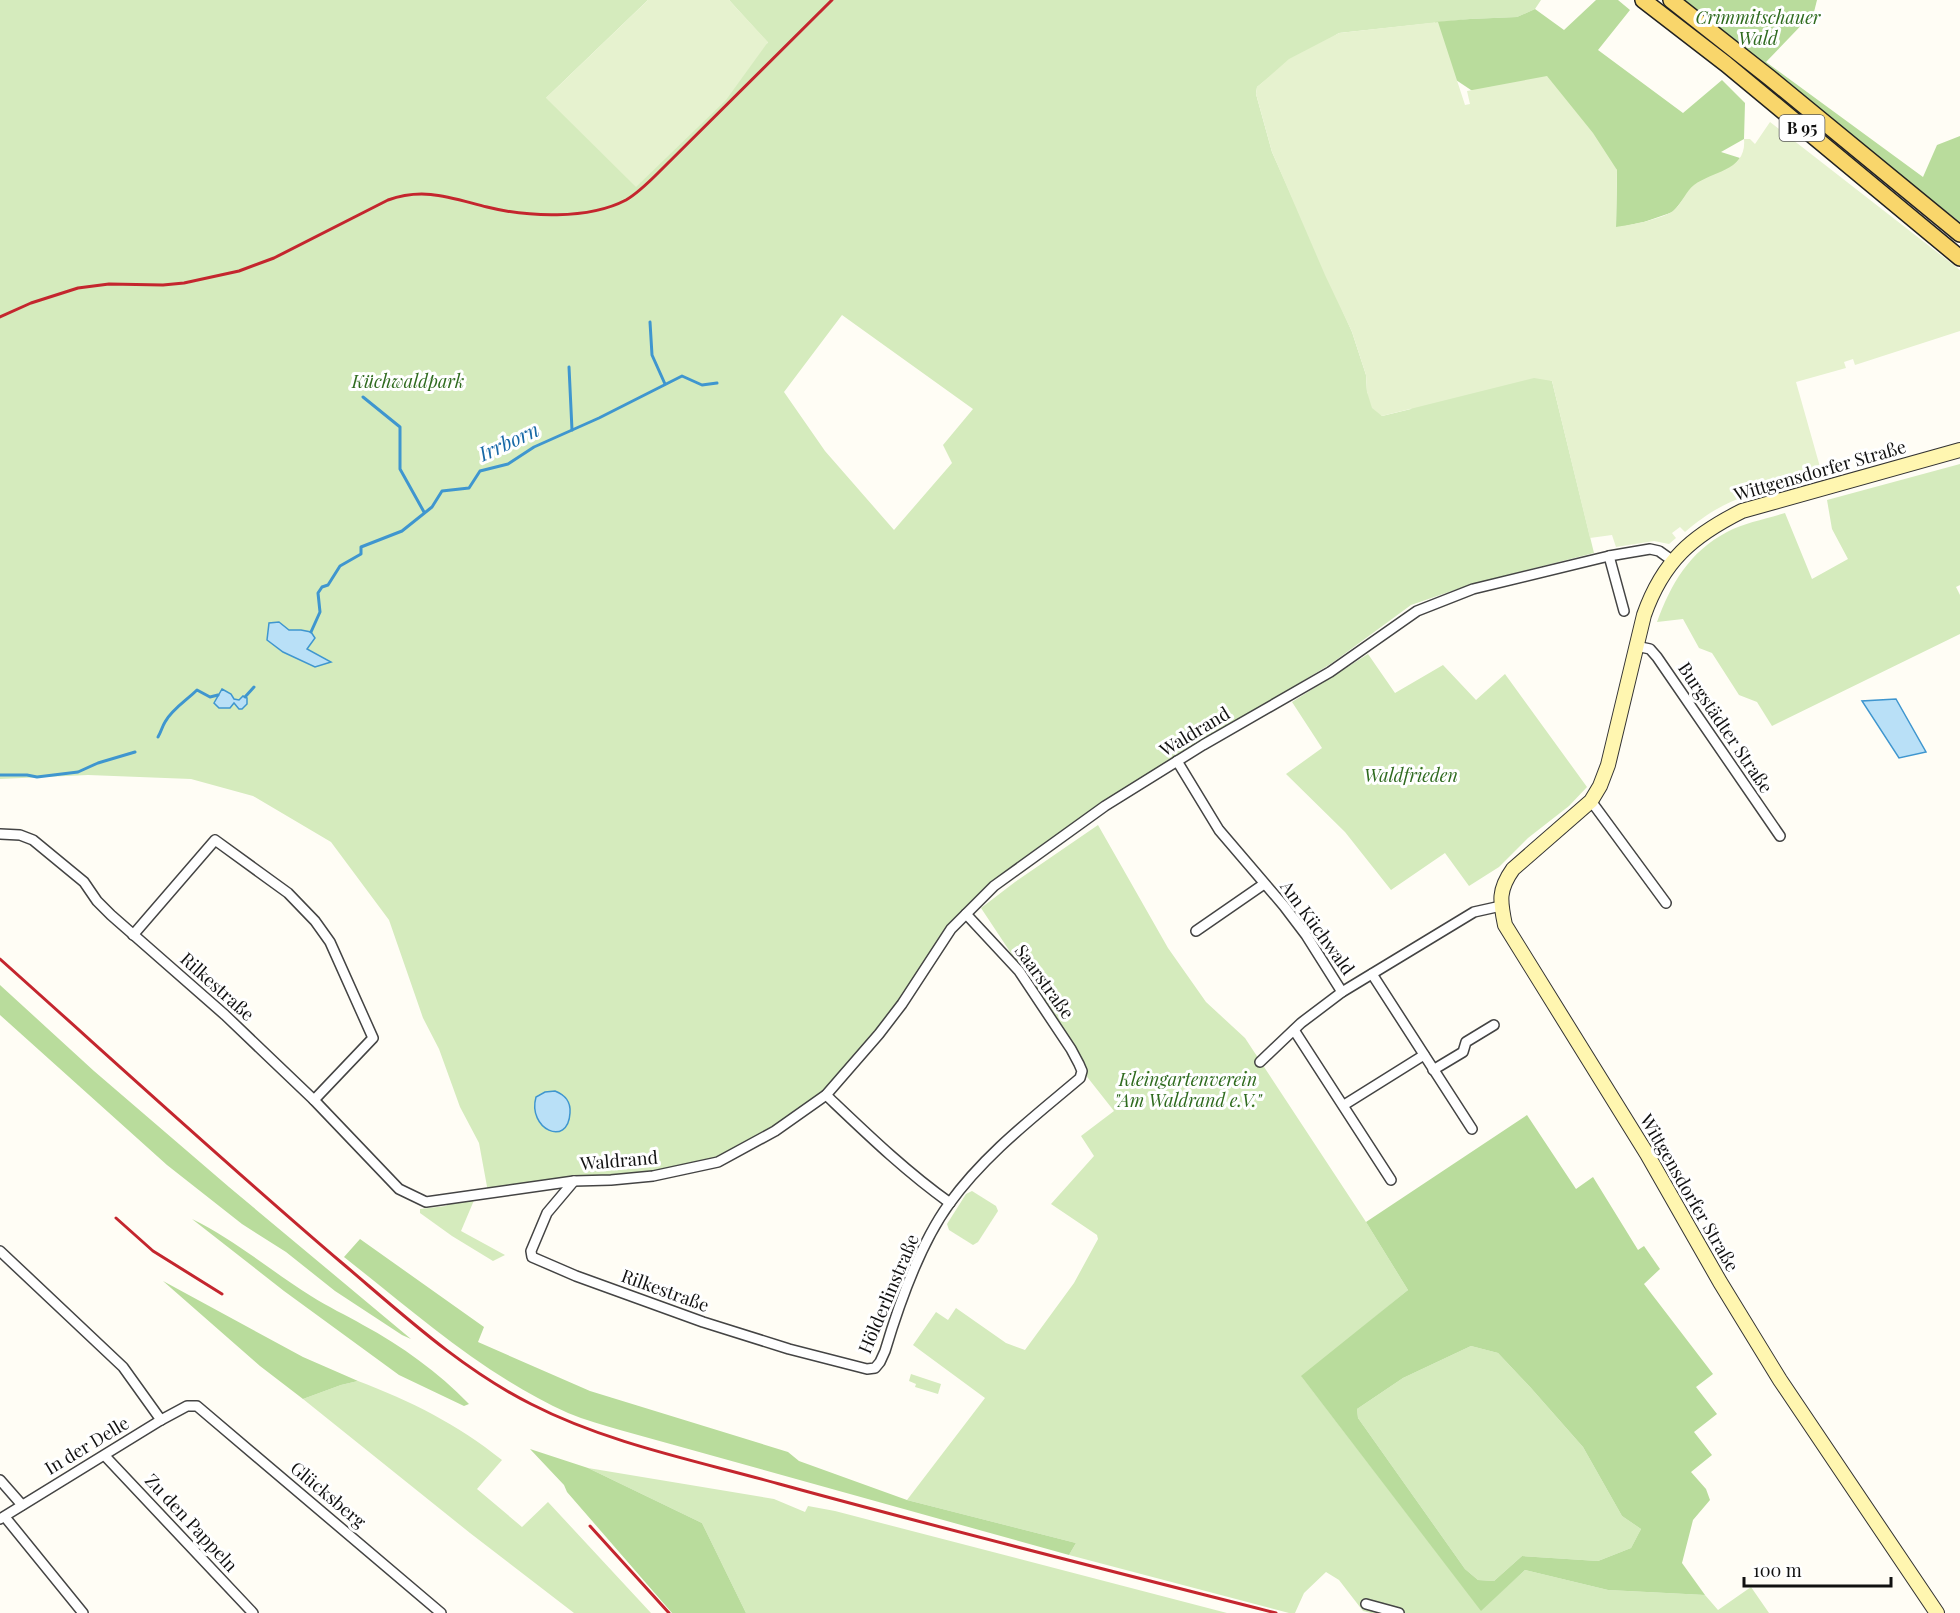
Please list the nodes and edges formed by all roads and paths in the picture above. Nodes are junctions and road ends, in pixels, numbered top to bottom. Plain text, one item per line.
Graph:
1 (1643, 0) edge
2 (1671, 0) edge
3 (1960, 234) edge
4 (1960, 258) edge
5 (1960, 450) edge
6 (1609, 556) junction
7 (1673, 561) junction
8 (1624, 611) dead end
9 (1636, 645) junction
10 (1177, 760) junction
11 (1591, 801) junction
12 (0, 834) edge
13 (1780, 836) dead end
14 (1264, 884) junction
15 (1666, 903) dead end
16 (1501, 906) junction
17 (966, 914) junction
18 (1196, 931) dead end
19 (133, 935) junction
20 (1372, 974) junction
21 (1342, 992) junction
22 (1494, 1024) dead end
23 (1294, 1030) junction
24 (1424, 1055) junction
25 (1260, 1062) dead end
26 (1433, 1070) junction
27 (1080, 1078) joint
28 (826, 1095) junction
29 (314, 1100) junction
30 (1344, 1105) junction
31 (1472, 1129) dead end
32 (1391, 1180) dead end
33 (574, 1181) junction
34 (399, 1189) joint
35 (950, 1203) junction
36 (0, 1251) edge
37 (875, 1368) joint
38 (193, 1405) joint
39 (161, 1420) junction
40 (105, 1456) junction
41 (0, 1480) edge
42 (22, 1505) junction
43 (2, 1518) edge
44 (1366, 1604) dead end
45 (83, 1613) edge
46 (253, 1613) edge
47 (441, 1613) edge
48 (1399, 1613) edge
49 (1937, 1613) edge

1 - 4 main road, B 95
2 - 3 main road, B 95
5 - 7 street, Wittgensdorfer Straße
6 - 7 street, Waldrand
6 - 8 street
6 - 10 street, Waldrand
7 - 9 street, Wittgensdorfer Straße
9 - 11 street, Wittgensdorfer Straße
9 - 13 street, Burgstädter Straße
10 - 14 street, Am Küchwald
10 - 17 street, Waldrand
11 - 15 street
11 - 16 street, Wittgensdorfer Straße
12 - 19 street, Rilkestraße
14 - 18 street, Am Küchwald
14 - 21 street, Am Küchwald
16 - 20 street, Am Küchwald
16 - 49 street, Wittgensdorfer Straße
17 - 27 street, Saarstraße
17 - 28 street, Waldrand
19 - 29 street, Rilkestraße
19 - 29 street
20 - 21 street, Am Küchwald
20 - 24 street, Am Küchwald
21 - 23 street, Am Küchwald
22 - 26 street
23 - 25 street, Am Küchwald
23 - 30 street
24 - 26 street, Am Küchwald
24 - 30 street
26 - 31 street, Am Küchwald
27 - 35 street, Hölderlinstraße
28 - 33 street, Waldrand
28 - 35 street
29 - 34 street, Rilkestraße
30 - 32 street
33 - 34 street, Waldrand
33 - 37 street, Rilkestraße
35 - 37 street, Hölderlinstraße
36 - 39 street
38 - 39 street, In der Delle
38 - 47 street, Glücksberg
39 - 40 street, In der Delle
40 - 42 street, In der Delle
40 - 46 street, Zu den Pappeln
41 - 42 street
42 - 43 street, In der Delle
43 - 45 street
44 - 48 street

